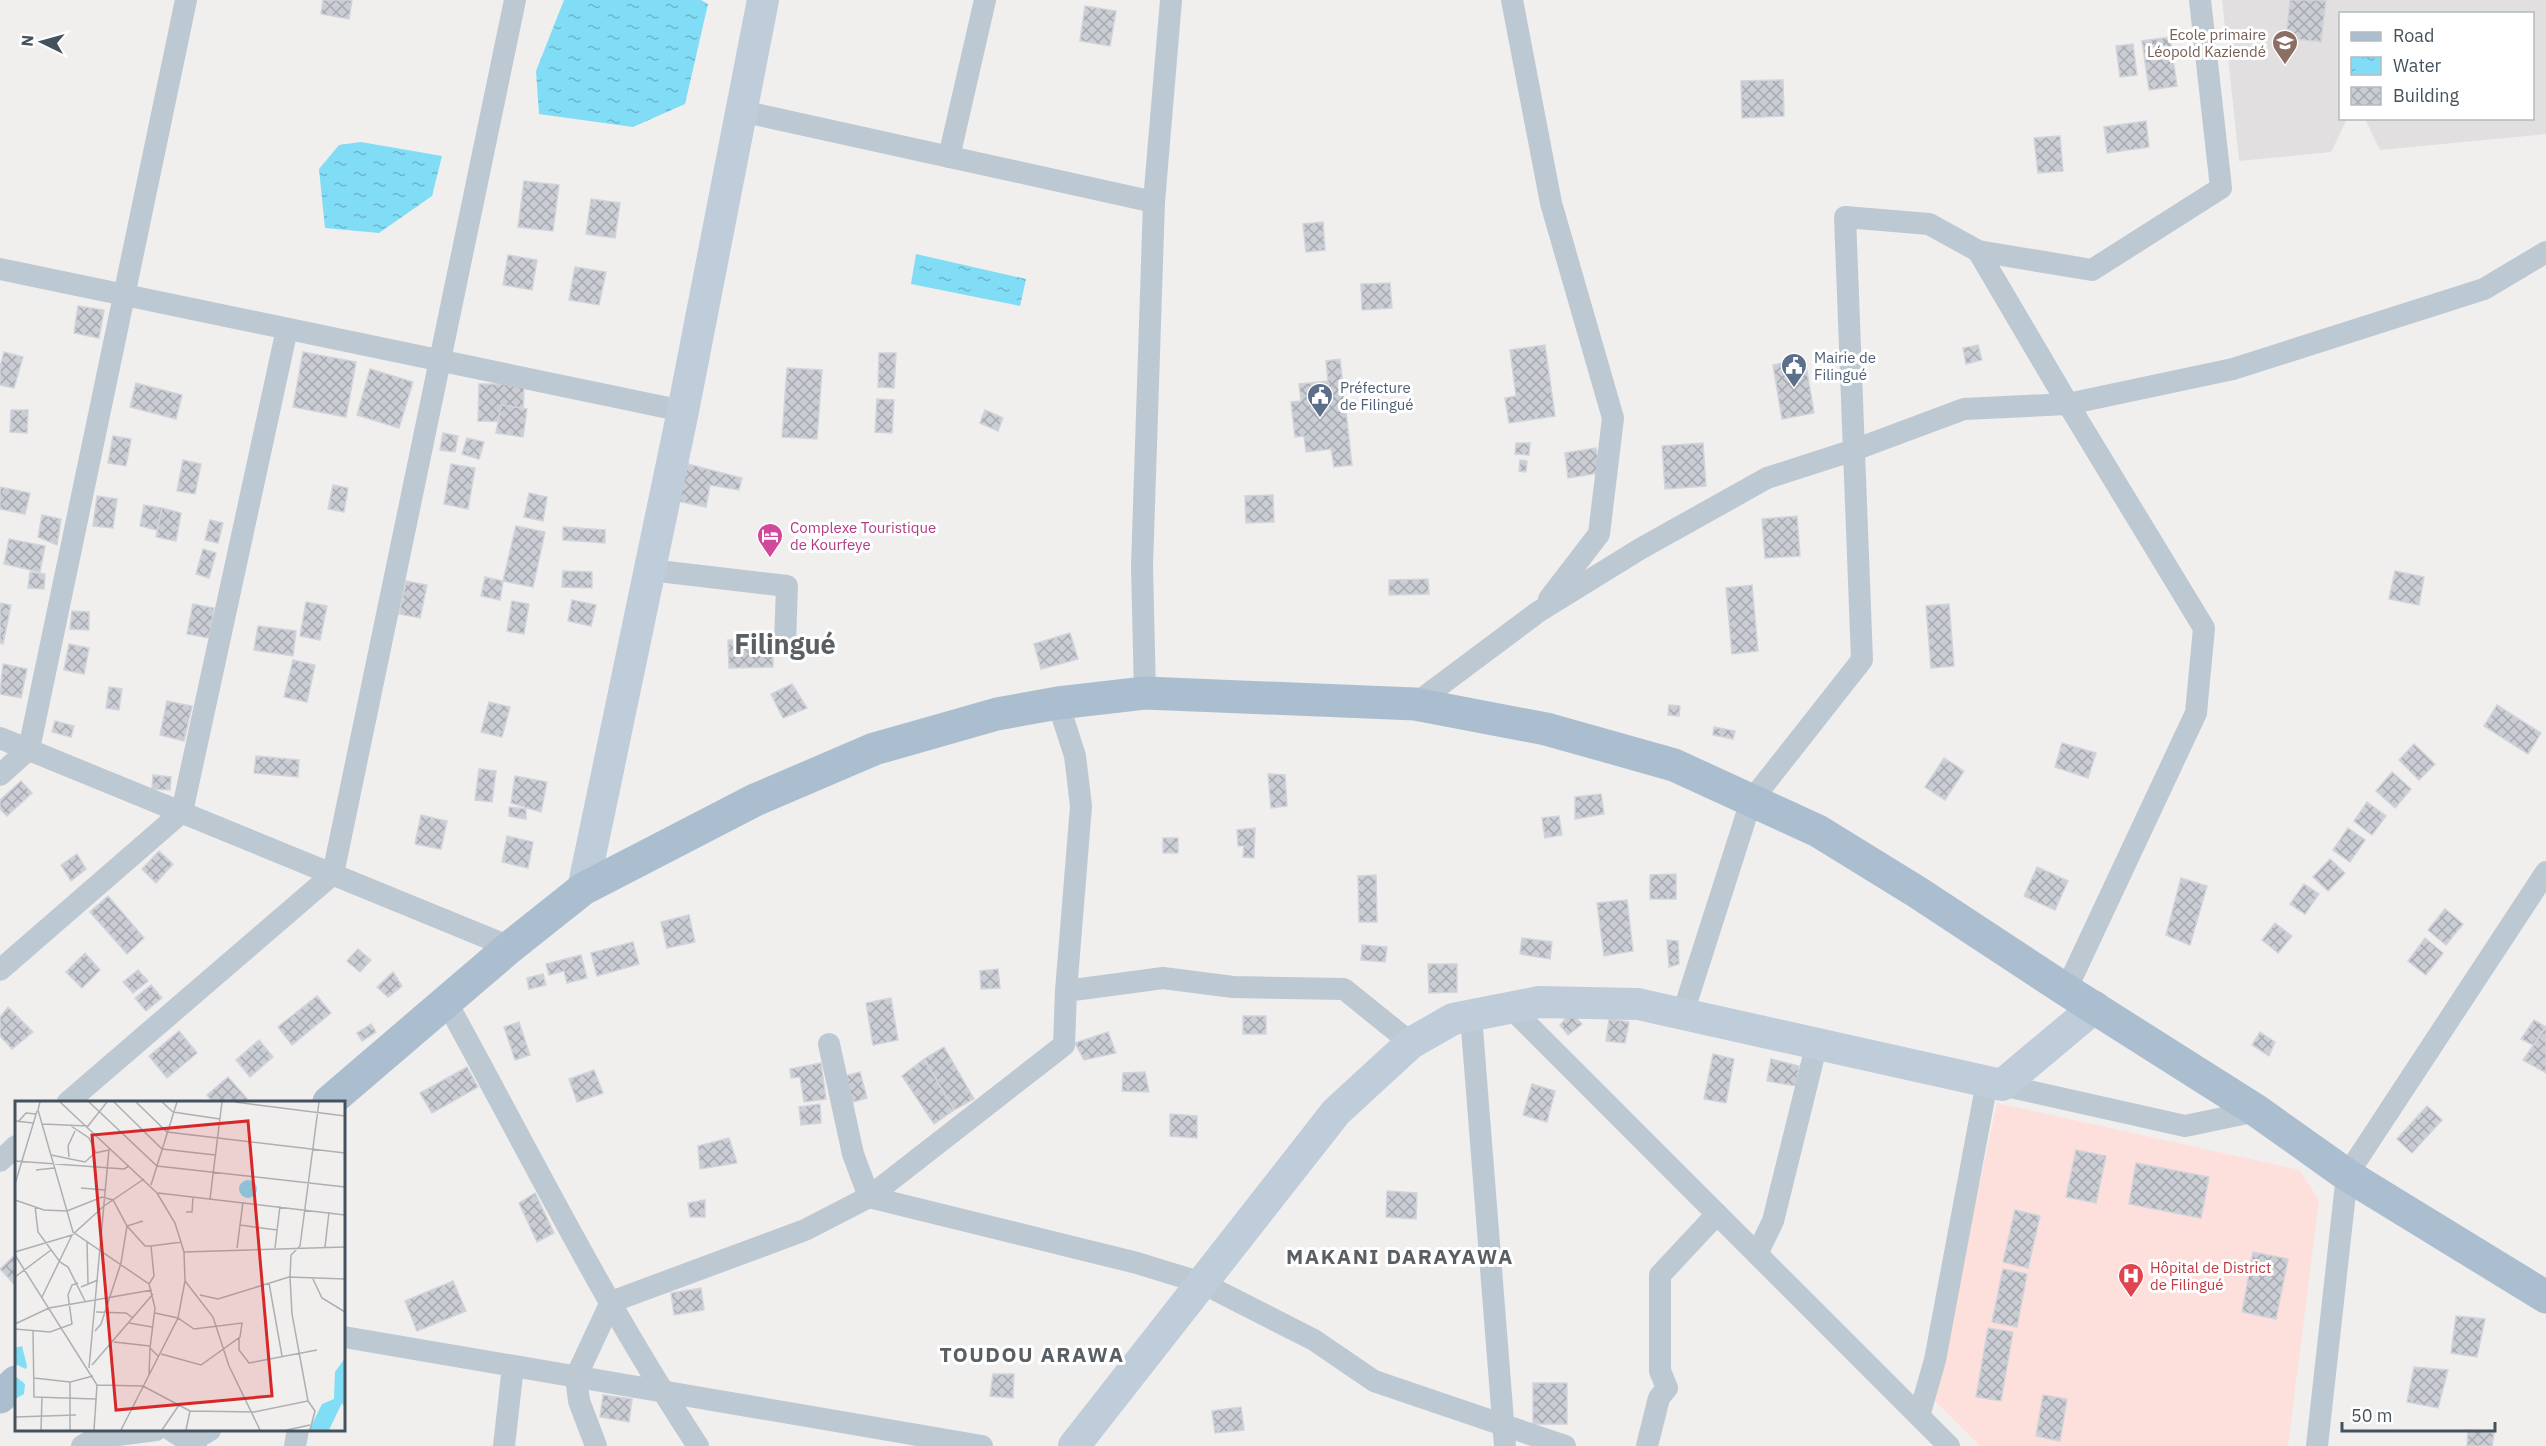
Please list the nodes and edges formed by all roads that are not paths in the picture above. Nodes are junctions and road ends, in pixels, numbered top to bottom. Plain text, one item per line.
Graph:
1 (186, 0) edge
2 (515, 0) edge
3 (763, 0) edge
4 (985, 0) edge
5 (1171, 0) edge
6 (1512, 0) edge
7 (2200, 0) edge
8 (741, 111) junction
9 (950, 157) junction
10 (1154, 201) junction
11 (1978, 251) junction
12 (2546, 252) edge
13 (0, 269) edge
14 (125, 295) junction
15 (287, 329) junction
16 (441, 361) junction
17 (2068, 404) junction
18 (683, 411) junction
19 (1854, 450) junction
20 (650, 570) junction
21 (1538, 612) junction
22 (785, 643) dead end
23 (1145, 693) junction
24 (1058, 703) junction
25 (1415, 704) junction
26 (0, 738) edge
27 (29, 749) junction
28 (0, 775) edge
29 (1751, 801) junction
30 (182, 812) junction
31 (2546, 872) edge
32 (333, 874) junction
33 (583, 889) junction
34 (510, 947) junction
35 (0, 970) edge
36 (2066, 990) junction
37 (1066, 991) junction
38 (446, 1001) junction
39 (2095, 1007) junction
40 (1511, 1008) junction
41 (1683, 1013) junction
42 (1471, 1016) junction
43 (1412, 1042) junction
44 (1817, 1043) junction
45 (829, 1044) dead end
46 (1995, 1084) junction
47 (69, 1101) edge
48 (330, 1101) edge
49 (2258, 1111) junction
50 (15, 1147) edge
51 (0, 1161) edge
52 (2347, 1175) junction
53 (869, 1197) junction
54 (1717, 1214) junction
55 (1757, 1254) junction
56 (1202, 1283) junction
57 (2546, 1297) edge
58 (611, 1302) junction
59 (345, 1337) edge
60 (513, 1366) junction
61 (576, 1377) junction
62 (15, 1383) edge
63 (662, 1391) junction
64 (0, 1398) edge
65 (1919, 1416) junction
66 (148, 1431) edge
67 (207, 1431) edge
68 (298, 1431) edge
69 (1504, 1436) edge
70 (186, 1439) edge
71 (82, 1446) edge
72 (295, 1446) edge
73 (504, 1446) edge
74 (596, 1446) edge
75 (698, 1446) edge
76 (982, 1446) edge
77 (1074, 1446) edge
78 (1564, 1446) edge
79 (1647, 1446) edge
80 (1949, 1446) edge
81 (2317, 1446) edge

1 - 14 street
2 - 16 street
3 - 8 street
4 - 9 street
5 - 10 street
6 - 21 street
7 - 11 street
8 - 9 street
8 - 18 street
9 - 10 street
10 - 23 street
11 - 17 street
11 - 19 street
12 - 17 street
13 - 14 street
14 - 15 street
14 - 27 street
15 - 16 street
15 - 30 street
16 - 18 street
16 - 32 street
17 - 19 street
17 - 36 street
18 - 20 street
19 - 21 street
19 - 29 street
20 - 22 street
20 - 33 street
21 - 25 street
23 - 24 main road
23 - 25 main road
24 - 33 main road
24 - 37 street
25 - 29 main road
26 - 27 street
27 - 28 street
27 - 30 street
29 - 36 main road
29 - 41 street
30 - 32 street
30 - 35 street
31 - 52 street
32 - 34 street
32 - 47 street
33 - 34 main road
34 - 38 main road
36 - 39 main road
37 - 43 street
37 - 53 street
38 - 48 main road
38 - 58 street
39 - 46 street
39 - 49 main road
40 - 41 street
40 - 42 street
40 - 54 street
41 - 44 street
42 - 43 street
42 - 69 street
43 - 56 street
44 - 46 street
44 - 55 street
45 - 53 street
46 - 49 street
46 - 65 street
49 - 52 main road
50 - 51 street
52 - 57 main road
52 - 81 street
53 - 56 street
53 - 58 street
54 - 55 street
54 - 79 street
55 - 65 street
56 - 69 street
56 - 77 street
58 - 61 street
58 - 63 street
59 - 60 street
60 - 61 street
60 - 73 street
61 - 63 street
61 - 74 street
62 - 64 main road
63 - 75 street
63 - 76 street
65 - 80 street
66 - 71 street
67 - 70 street
68 - 72 street
69 - 78 street

